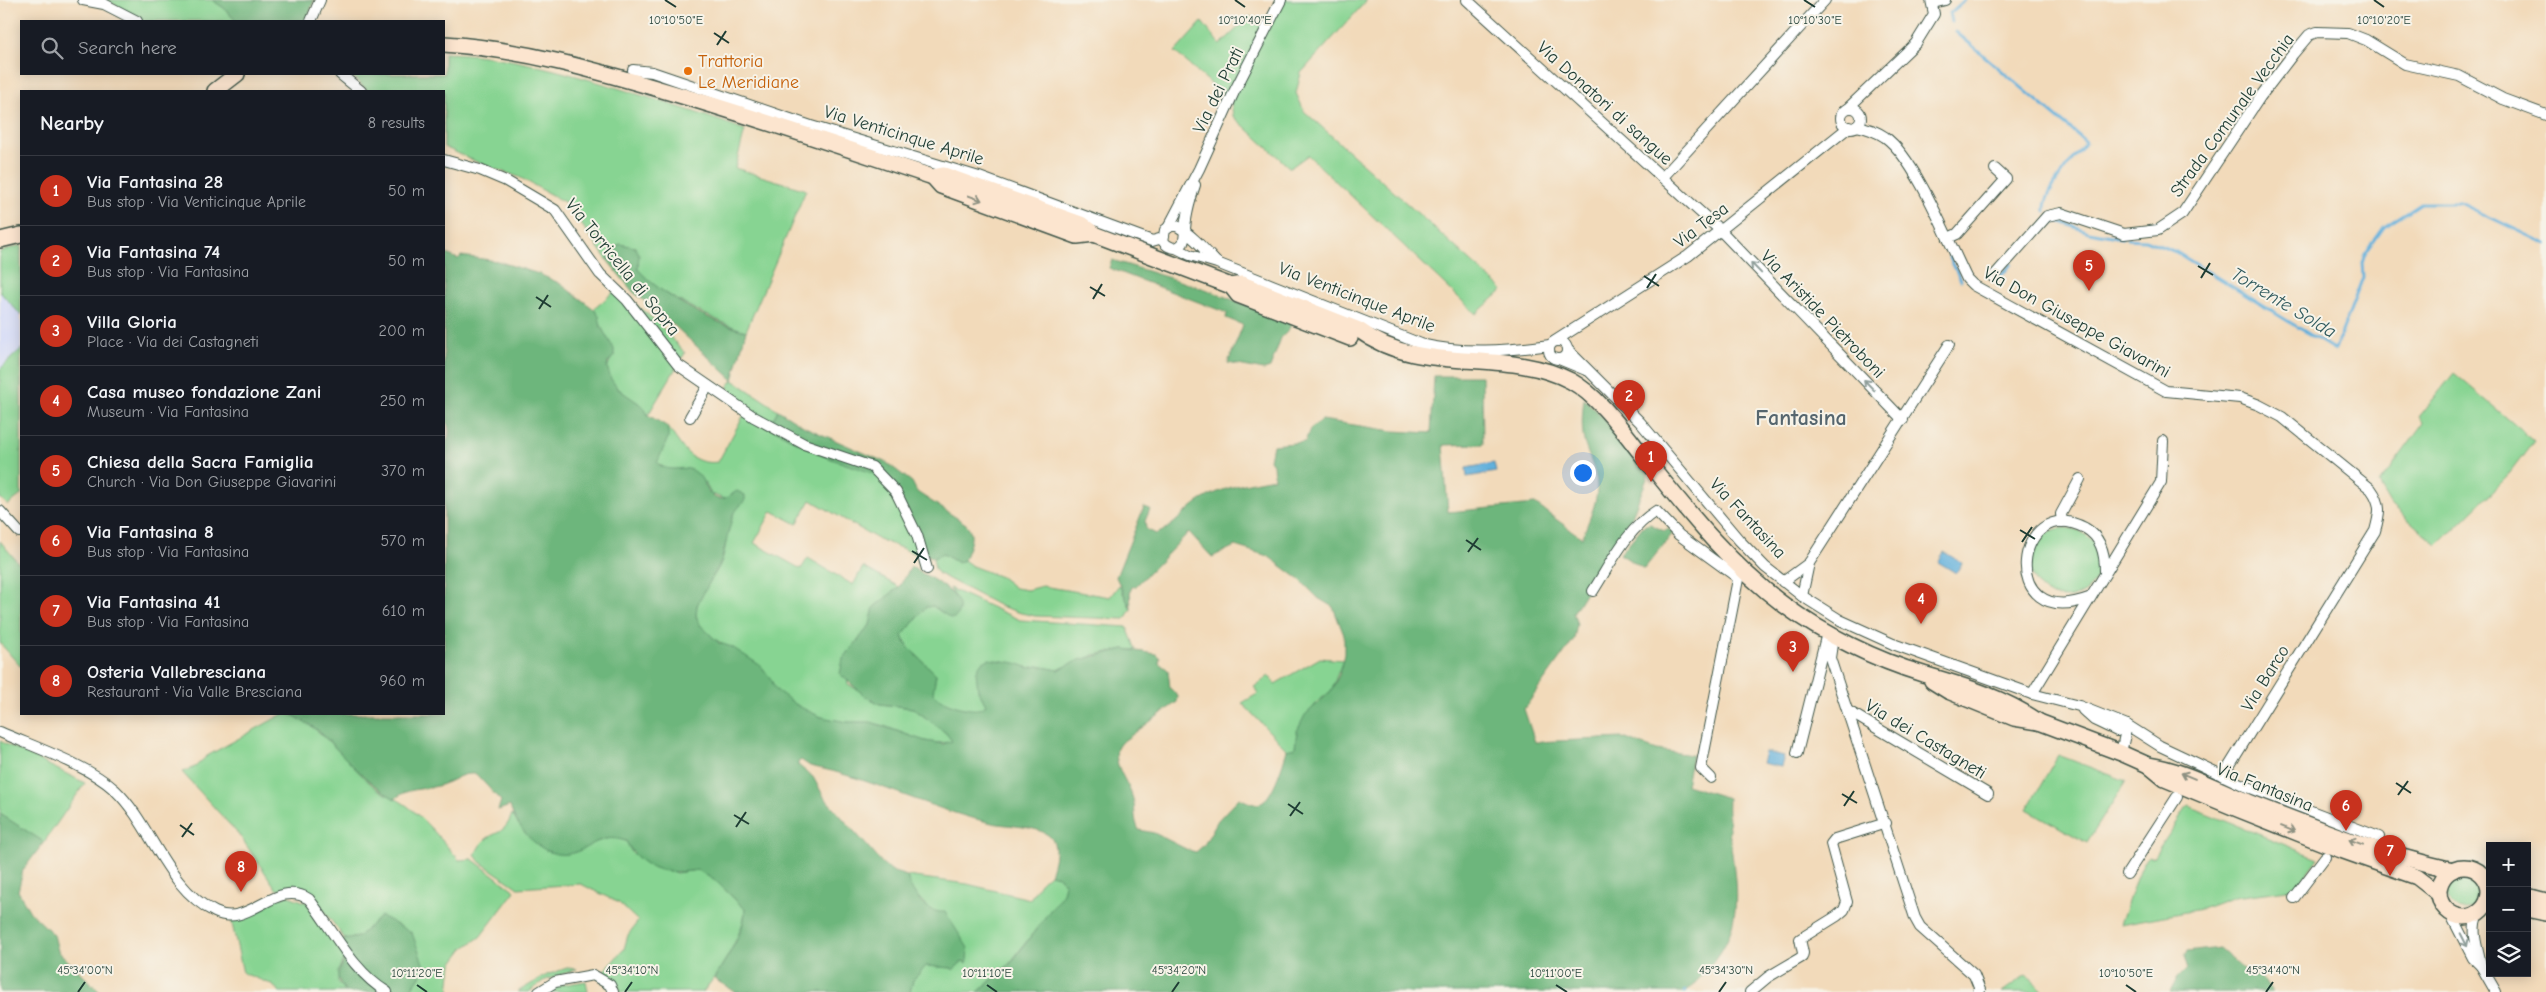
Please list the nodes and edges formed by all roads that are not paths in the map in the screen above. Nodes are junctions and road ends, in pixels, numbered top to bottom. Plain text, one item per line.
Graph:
1 (83, 0) edge
2 (320, 0) edge
3 (1281, 0) edge
4 (1467, 0) edge
5 (1825, 0) edge
6 (1945, 0) edge
7 (1932, 2) edge
8 (135, 20) edge
9 (311, 20) edge
10 (445, 44) edge
11 (633, 70) dead end
12 (236, 75) edge
13 (341, 75) edge
14 (216, 90) edge
15 (359, 90) edge
16 (1862, 96) junction
17 (1848, 108) junction
18 (1860, 113) junction
19 (2546, 114) edge
20 (1849, 125) junction
21 (1870, 128) junction
22 (445, 160) edge
23 (1199, 169) junction
24 (1995, 169) dead end
25 (1663, 177) junction
26 (1168, 228) junction
27 (1720, 230) junction
28 (1184, 233) junction
29 (20, 234) edge
30 (1948, 238) junction
31 (1163, 239) junction
32 (0, 240) edge
33 (1174, 253) junction
34 (1155, 257) junction
35 (1217, 263) junction
36 (1992, 276) dead end
37 (1583, 324) junction
38 (1553, 343) junction
39 (1949, 345) dead end
40 (1566, 347) junction
41 (1518, 349) junction
42 (1556, 358) junction
43 (1591, 372) junction
44 (708, 386) junction
45 (690, 416) dead end
46 (1903, 420) junction
47 (2163, 441) dead end
48 (2080, 479) dead end
49 (2379, 499) joint
50 (0, 511) edge
51 (2062, 522) junction
52 (19, 532) dead end
53 (1809, 563) junction
54 (927, 569) dead end
55 (2105, 572) junction
56 (1739, 574) junction
57 (1783, 582) junction
58 (1593, 592) dead end
59 (1802, 596) junction
60 (2089, 598) junction
61 (1830, 635) junction
62 (2032, 694) junction
63 (2079, 706) junction
64 (1848, 711) junction
65 (2104, 726) junction
66 (2127, 726) junction
67 (0, 732) edge
68 (2103, 746) junction
69 (1797, 753) dead end
70 (2121, 753) junction
71 (2148, 765) junction
72 (2223, 776) junction
73 (1711, 778) dead end
74 (1988, 794) dead end
75 (2178, 797) dead end
76 (1886, 824) junction
77 (2379, 837) dead end
78 (2325, 857) dead end
79 (2453, 870) junction
80 (2127, 874) dead end
81 (2486, 879) edge
82 (2488, 887) edge
83 (2439, 894) junction
84 (2531, 897) edge
85 (2294, 898) dead end
86 (2546, 901) edge
87 (2485, 907) edge
88 (2531, 909) edge
89 (2450, 913) junction
90 (2546, 913) edge
91 (2481, 966) junction
92 (387, 992) edge
93 (539, 992) edge
94 (613, 992) edge
95 (1750, 992) edge
96 (1978, 992) edge
97 (2496, 992) edge

1 - 8 street
2 - 9 street
3 - 23 street, Via dei Prati
4 - 25 street, Via Donatori di sangue
5 - 25 street
6 - 7 street
7 - 16 street
10 - 34 street, Via Venticinque Aprile
11 - 31 street, Via Venticinque Aprile
12 - 14 street
13 - 15 street
16 - 17 street
16 - 18 street
17 - 18 street
17 - 20 street
18 - 20 street
18 - 21 street, Via Don Giuseppe Giavarini
19 - 36 street, Strada Comunale Vecchia
20 - 21 street, Via Don Giuseppe Giavarini
20 - 27 street, Via Tesa
21 - 30 street, Via Don Giuseppe Giavarini
22 - 44 street, Via Torricella di Sopra
23 - 26 street, Via dei Prati
23 - 28 street, Via dei Prati
24 - 30 street
25 - 27 street, Via Donatori di sangue
26 - 28 street
26 - 31 street, Via dei Prati
27 - 37 street, Via Tesa
46 -> 27 street, Via Aristide Pietroboni
28 - 33 street, Via dei Prati
28 - 35 street, Via Venticinque Aprile
29 - 32 street
30 - 49 street, Via Don Giuseppe Giavarini
31 - 33 street
31 - 34 street, Via dei Prati
33 - 34 street, Via Venticinque Aprile
33 - 35 street, Via Venticinque Aprile
33 - 56 street, Via Venticinque Aprile
35 - 41 street, Via Venticinque Aprile
37 - 38 street, Via Tesa
37 - 40 street, Via Tesa
38 - 40 street
38 - 41 street, Via Venticinque Aprile
38 - 42 street
39 - 46 street
40 - 42 street, Via Tesa
40 - 43 street, Via Fantasina
41 - 42 street, Via Venticinque Aprile
42 - 43 street, Via Fantasina
43 - 57 street, Via Fantasina
44 - 45 street
44 - 54 street, Via Torricella di Sopra
46 - 53 street
47 - 55 street
48 - 51 street
49 - 72 street, Via Barco
50 - 52 street
51 - 55 street
51 - 60 street
53 - 57 street
53 - 59 street
55 - 60 street
56 - 58 street
56 - 61 street, Via Fantasina
56 - 73 street
57 - 59 street, Via Fantasina
59 - 62 street, Via Fantasina
60 - 62 street
61 - 64 street, Via dei Castagneti
61 - 68 street, Via Fantasina
61 - 69 street
62 - 63 street, Via Fantasina
63 - 65 street, Via Fantasina
63 - 66 street, Via Fantasina
64 - 74 street, Via dei Castagneti
64 - 76 street, Via dei Castagneti
65 - 66 street
65 - 68 street
66 - 70 street
66 - 72 street
67 - 92 street
68 - 70 street, Via Fantasina
70 - 71 street, Via Fantasina
79 -> 71 street, Via Fantasina
71 -> 83 street, Via Fantasina
72 - 77 street
75 - 80 street
76 - 95 street
76 - 96 street, Via dei Castagneti
78 - 85 street
79 - 81 street
79 - 83 street
82 - 87 street
83 - 89 street
84 - 86 street
87 - 89 street
87 - 91 street
88 - 90 street
89 -> 91 street
91 - 97 street
93 - 94 street

